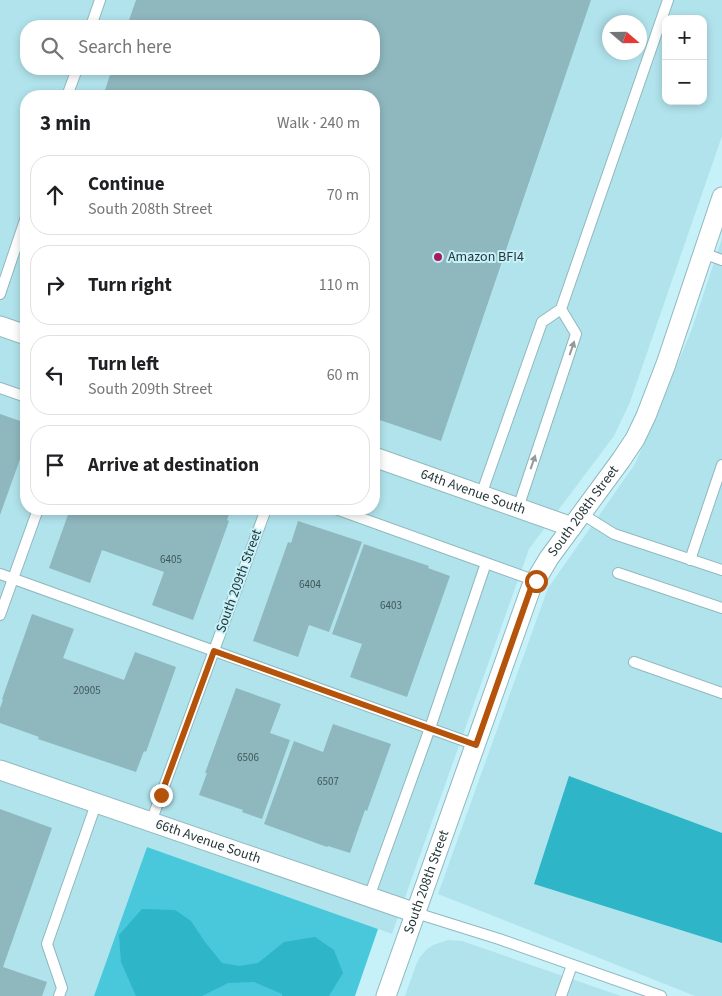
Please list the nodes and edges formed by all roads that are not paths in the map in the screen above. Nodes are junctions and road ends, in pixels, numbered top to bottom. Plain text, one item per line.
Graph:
1 (100, 0) edge
2 (668, 0) edge
3 (93, 20) edge
4 (75, 75) edge
5 (70, 90) edge
6 (722, 197) edge
7 (20, 232) edge
8 (703, 253) junction
9 (722, 260) edge
10 (4, 272) edge
11 (0, 294) edge
12 (561, 310) junction
13 (0, 326) edge
14 (20, 333) edge
15 (0, 388) edge
16 (20, 396) edge
17 (380, 460) edge
18 (722, 466) edge
19 (481, 495) junction
20 (518, 508) junction
21 (36, 515) edge
22 (264, 515) edge
23 (353, 515) edge
24 (577, 521) junction
25 (690, 560) junction
26 (486, 563) junction
27 (722, 570) edge
28 (618, 573) dead end
29 (0, 574) edge
30 (13, 579) junction
31 (536, 581) junction
32 (722, 608) edge
33 (0, 614) edge
34 (214, 651) junction
35 (634, 662) dead end
36 (722, 693) edge
37 (430, 728) junction
38 (476, 745) junction
39 (0, 770) edge
40 (96, 804) junction
41 (151, 822) junction
42 (369, 898) junction
43 (416, 913) junction
44 (572, 965) junction
45 (59, 996) edge
46 (386, 996) edge
47 (561, 996) edge
48 (661, 996) edge

1 - 3 lane
2 - 12 lane
4 - 5 lane
6 - 8 street, South 208th Street
7 - 10 lane
8 - 9 lane
8 - 24 street, South 208th Street
10 - 11 lane
12 - 19 lane
20 -> 12 lane
13 - 14 street
15 - 16 lane
17 - 19 street, 64th Avenue South
18 - 25 lane
19 - 20 street, 64th Avenue South
20 - 24 street, 64th Avenue South
21 - 30 lane
22 - 34 lane, South 209th Street
23 - 26 lane
24 - 25 lane
24 - 31 street, South 208th Street
25 - 27 lane
26 - 31 lane
26 - 37 lane
28 - 32 lane
29 - 30 lane
30 - 33 lane
30 - 34 lane
31 - 38 street, South 208th Street
34 - 37 lane
34 - 41 lane, South 209th Street
35 - 36 lane
37 - 38 lane
37 - 42 lane
38 - 43 street, South 208th Street
39 - 40 street, 66th Avenue South
40 - 41 street, 66th Avenue South
40 - 45 lane
41 - 42 street, 66th Avenue South
42 - 43 street, 66th Avenue South
43 - 44 lane
43 - 46 street, South 208th Street
44 - 47 lane
44 - 48 lane

